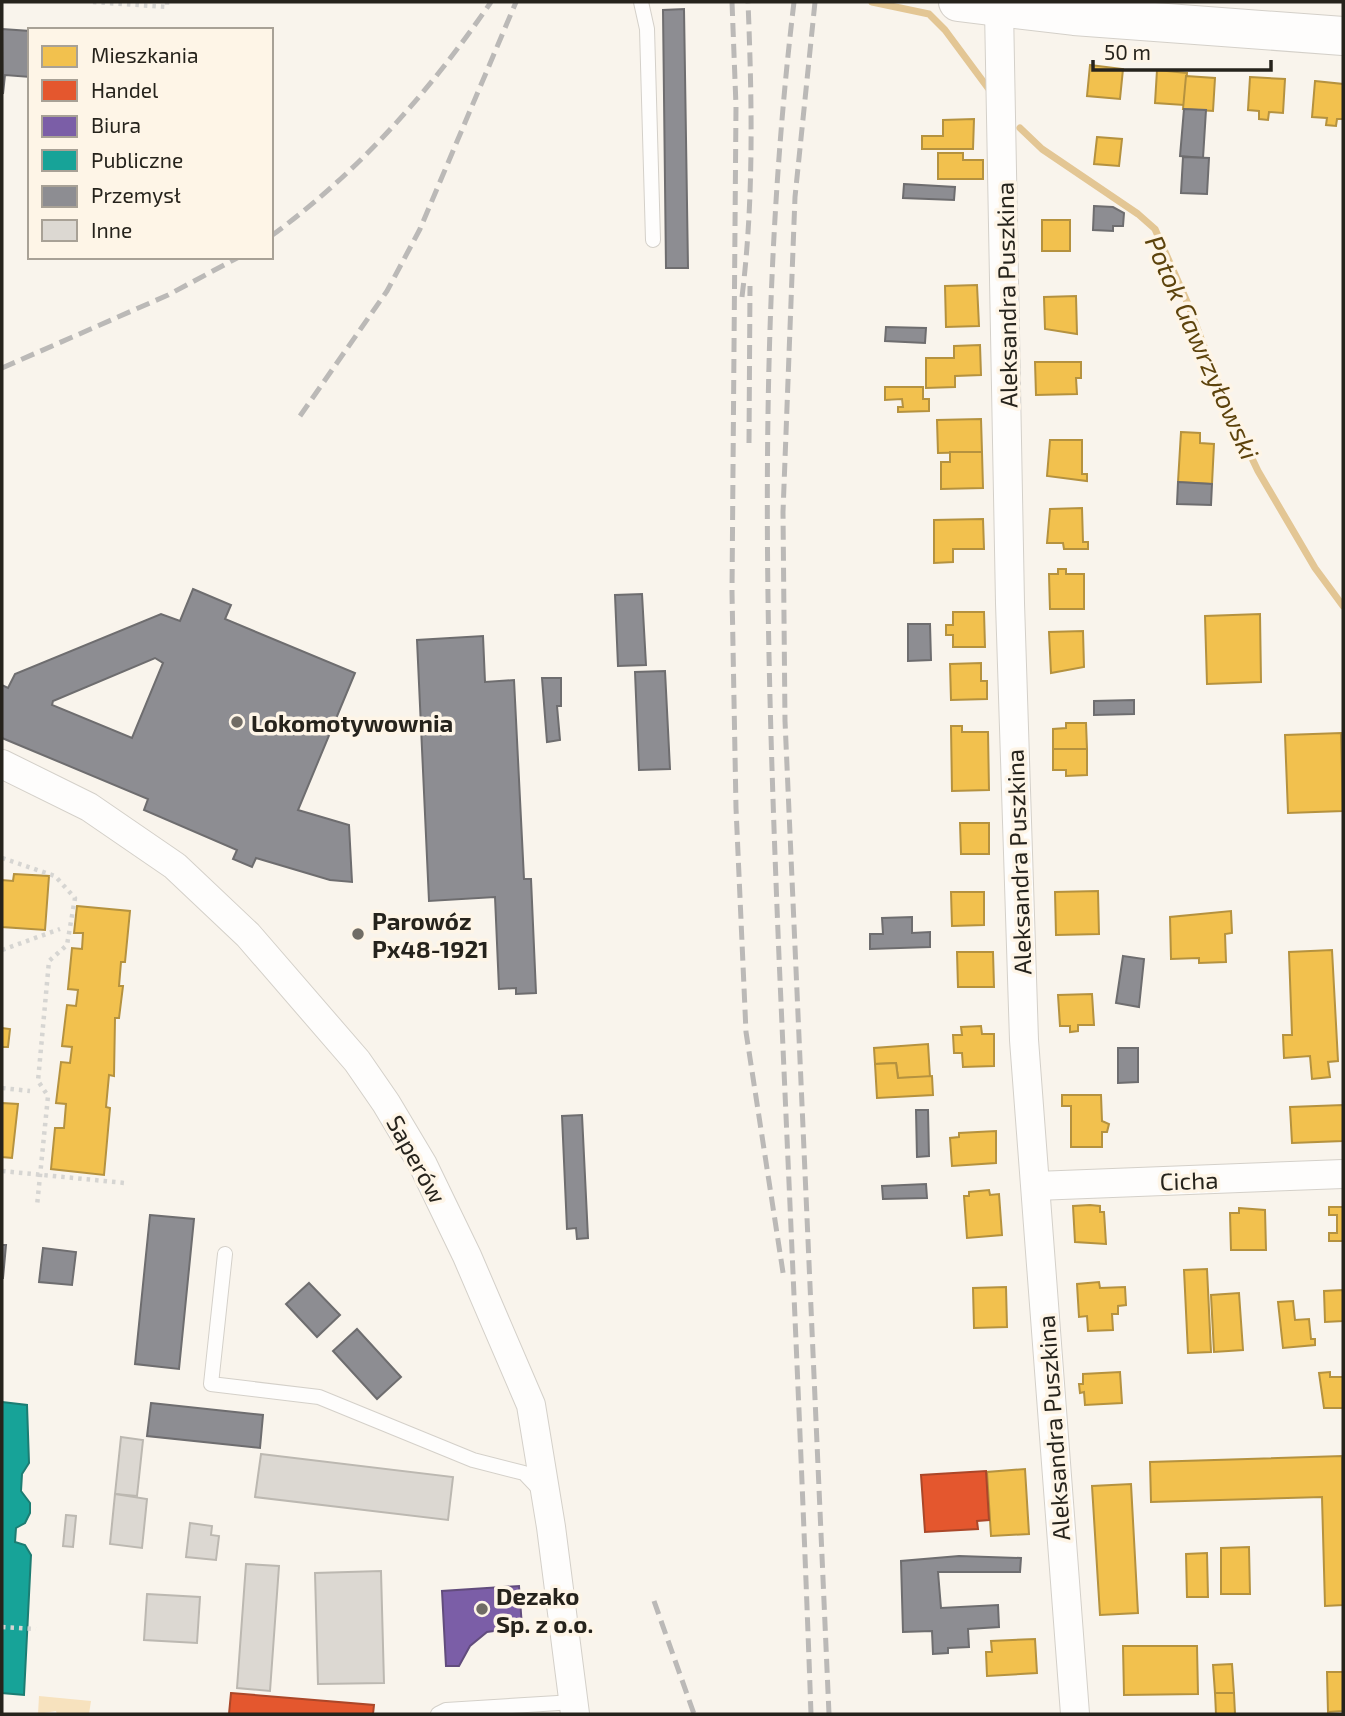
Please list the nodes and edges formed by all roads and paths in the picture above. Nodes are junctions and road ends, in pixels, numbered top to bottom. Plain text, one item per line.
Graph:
1 (93, 2) edge
2 (167, 2) edge
3 (641, 2) edge
4 (958, 2) edge
5 (999, 9) junction
6 (1074, 9) edge
7 (1343, 36) edge
8 (653, 240) dead end
9 (2, 764) edge
10 (2, 858) edge
11 (60, 929) dead end
12 (2, 950) edge
13 (2, 1088) edge
14 (30, 1091) dead end
15 (2, 1171) edge
16 (1343, 1174) edge
17 (40, 1175) junction
18 (125, 1183) dead end
19 (1036, 1186) junction
20 (37, 1206) dead end
21 (225, 1254) dead end
22 (545, 1496) junction
23 (2, 1627) edge
24 (36, 1629) dead end
25 (574, 1708) edge
26 (438, 1714) edge
27 (1075, 1714) edge

1 - 2 path
3 - 8 lane
4 - 5 street
5 - 6 street
5 - 19 street, Aleksandra Puszkina
6 - 7 street
9 - 22 street, Saperów
10 - 17 path
11 - 12 path
13 - 14 path
15 - 17 path
16 - 19 street, Cicha
17 - 18 path
17 - 20 path
19 - 27 street, Aleksandra Puszkina
21 - 22 lane
22 - 25 street, Saperów
23 - 24 path
25 - 26 lane

